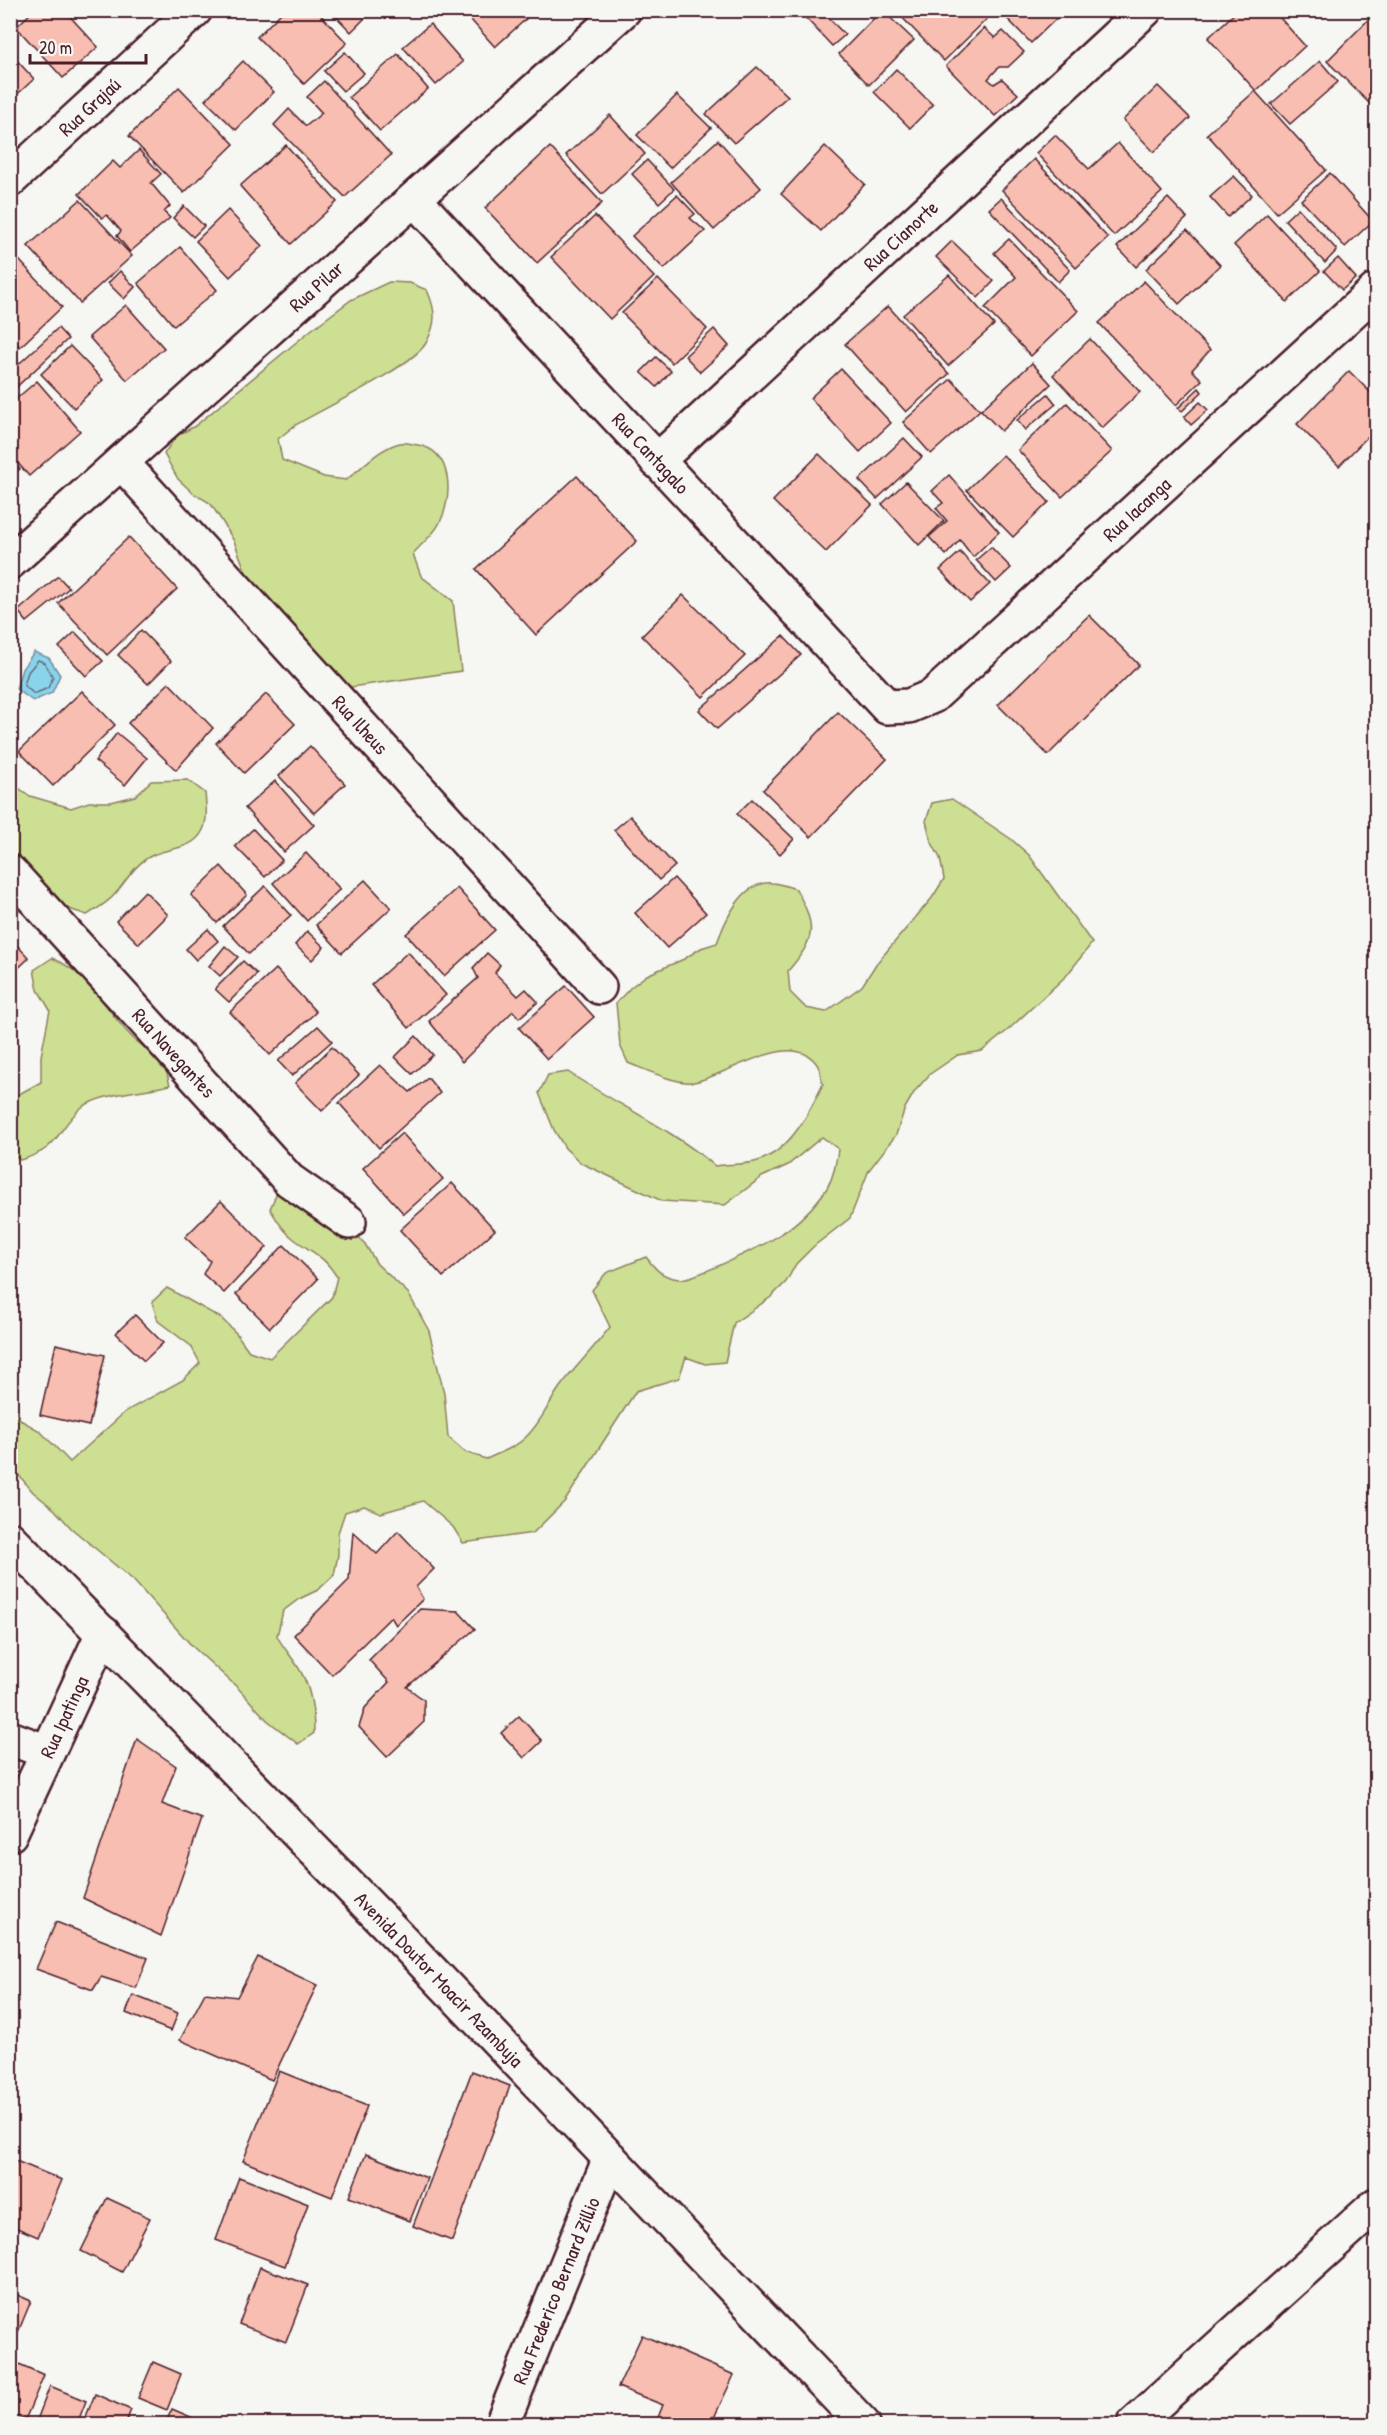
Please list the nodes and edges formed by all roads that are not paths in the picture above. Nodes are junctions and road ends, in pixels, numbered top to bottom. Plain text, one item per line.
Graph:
1 (195, 10) edge
2 (624, 10) edge
3 (1145, 10) edge
4 (10, 180) edge
5 (415, 201) junction
6 (1377, 290) edge
7 (657, 461) junction
8 (122, 463) junction
9 (10, 562) edge
10 (887, 707) joint
11 (10, 872) edge
12 (599, 987) dead end
13 (349, 1222) dead end
14 (10, 1539) edge
15 (103, 1633) junction
16 (10, 1738) edge
17 (47, 1752) junction
18 (10, 1834) edge
19 (610, 2158) junction
20 (1377, 2205) edge
21 (502, 2424) edge
22 (863, 2424) edge
23 (1134, 2424) edge

1 - 4 street, Rua Grajaú
2 - 5 street, Rua Pilar
3 - 7 street, Rua Cianorte
5 - 7 street, Rua Cantagalo
5 - 8 street, Rua Pilar
6 - 10 street, Rua Iacanga
7 - 10 street, Rua Cantagalo
8 - 9 street, Rua Pilar
8 - 12 street, Rua Ilheus
11 - 13 street, Rua Navegantes
14 - 15 street, Avenida Doutor Moacir Azambuja
15 - 17 street, Rua Ipatinga
15 - 19 street, Avenida Doutor Moacir Azambuja
16 - 17 street
17 - 18 street, Rua Ipatinga
19 - 21 street, Rua Frederico Bernard Zillio
19 - 22 street, Avenida Doutor Moacir Azambuja
20 - 23 street

